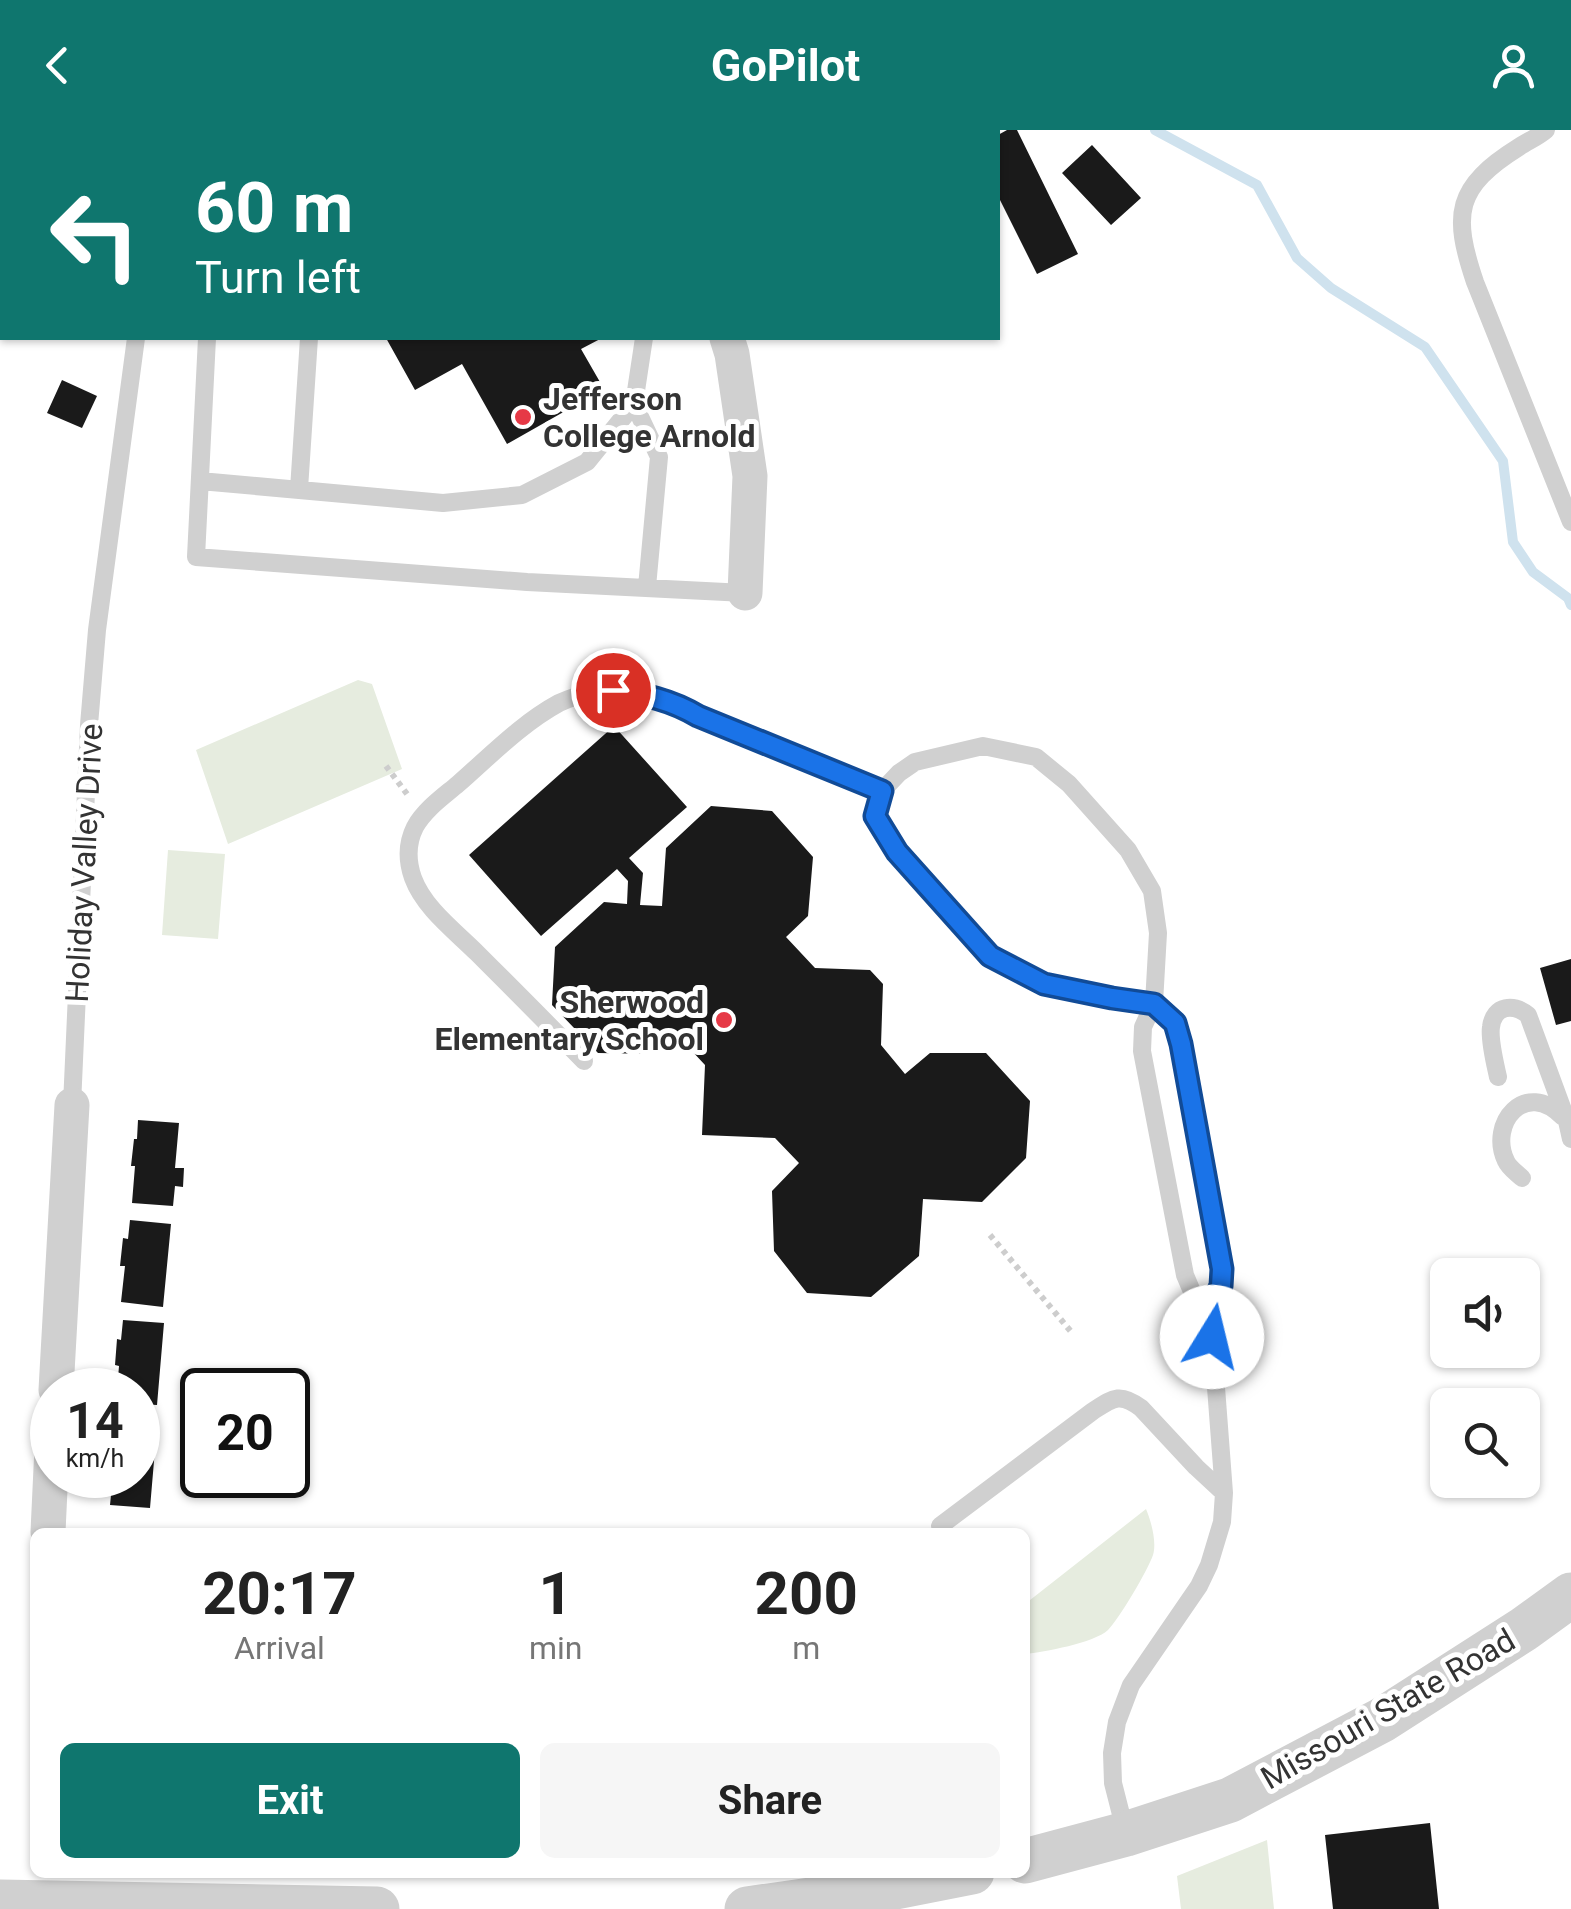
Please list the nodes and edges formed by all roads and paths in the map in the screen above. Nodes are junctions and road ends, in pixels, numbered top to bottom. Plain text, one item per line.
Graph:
1 (1546, 130) edge
2 (136, 340) edge
3 (207, 340) edge
4 (309, 340) edge
5 (644, 340) edge
6 (728, 340) edge
7 (634, 404) junction
8 (200, 481) junction
9 (299, 489) junction
10 (1571, 522) edge
11 (646, 587) junction
12 (746, 593) joint
13 (386, 766) dead end
14 (882, 791) junction
15 (416, 806) dead end
16 (1154, 1004) junction
17 (584, 1061) dead end
18 (1498, 1077) dead end
19 (72, 1105) joint
20 (1569, 1130) edge
21 (1522, 1178) dead end
22 (990, 1234) dead end
23 (1210, 1308) junction
24 (1074, 1334) dead end
25 (57, 1368) edge
26 (1224, 1493) junction
27 (50, 1498) edge
28 (940, 1526) dead end
29 (48, 1528) edge
30 (1571, 1595) edge
31 (1126, 1834) junction
32 (1030, 1859) edge
33 (941, 1878) edge
34 (24, 1892) edge
35 (307, 1908) edge
36 (377, 1909) edge
37 (747, 1909) edge

1 - 10 lane
2 - 19 lane, Holiday Valley Drive
3 - 8 lane
4 - 9 lane
5 - 7 lane
6 - 12 street
7 - 9 lane
7 - 11 lane
8 - 9 lane
8 - 11 lane
11 - 12 lane
13 - 15 path
14 - 16 lane
14 - 16 lane
14 - 17 lane
16 - 23 lane
16 - 23 lane
18 - 20 lane
19 - 25 street, Holiday Valley Drive
20 - 21 lane
22 - 24 path
23 - 26 lane
26 - 28 lane
26 - 31 lane
27 - 29 street
30 - 31 street, Missouri State Road
31 - 32 street, Missouri State Road
33 - 37 street
34 - 35 street
35 - 36 street

